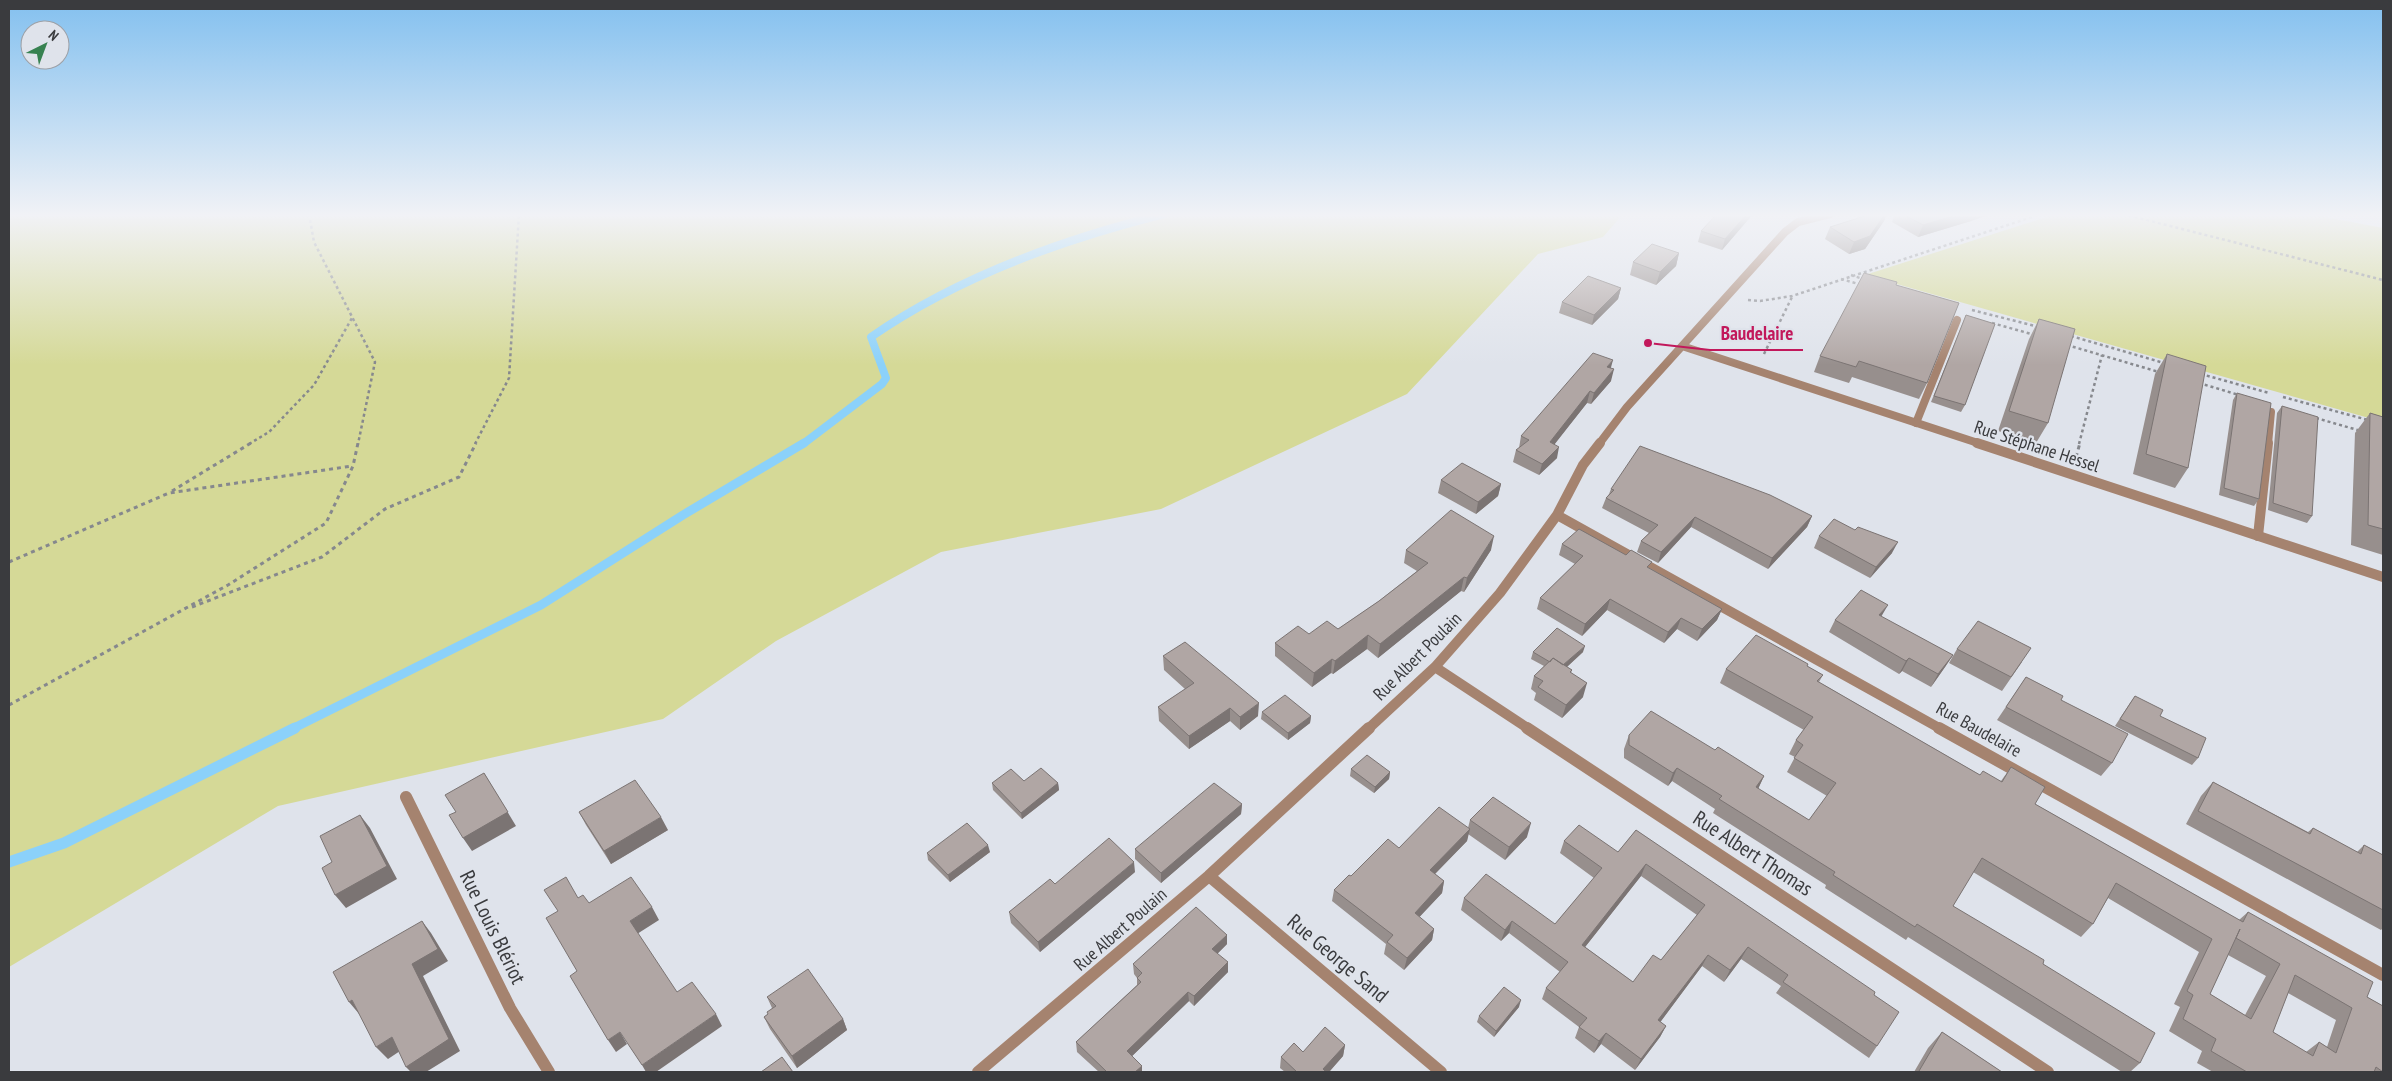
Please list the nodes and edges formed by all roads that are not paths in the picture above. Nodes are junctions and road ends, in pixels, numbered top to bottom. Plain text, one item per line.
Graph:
1 (1755, 264) edge
2 (1957, 320) edge
3 (1682, 346) junction
4 (2271, 412) edge
5 (1916, 423) junction
6 (1557, 515) junction
7 (2258, 536) junction
8 (2383, 577) edge
9 (1435, 668) junction
10 (406, 797) dead end
11 (1209, 876) junction
12 (2383, 975) edge
13 (549, 1072) edge
14 (978, 1072) edge
15 (1442, 1072) edge
16 (2048, 1072) edge

1 - 3 street, Rue Albert Poulain
2 - 5 street
3 - 5 street, Rue Stéphane Hessel
3 - 6 street, Rue Albert Poulain
4 - 7 street
5 - 7 street, Rue Stéphane Hessel
6 - 9 street, Rue Albert Poulain
6 - 12 street, Rue Baudelaire
7 - 8 street, Rue Stéphane Hessel
9 - 11 street, Rue Albert Poulain
9 - 16 street, Rue Albert Thomas
10 - 13 street, Rue Louis Blériot
11 - 14 street, Rue Albert Poulain
11 - 15 street, Rue George Sand

